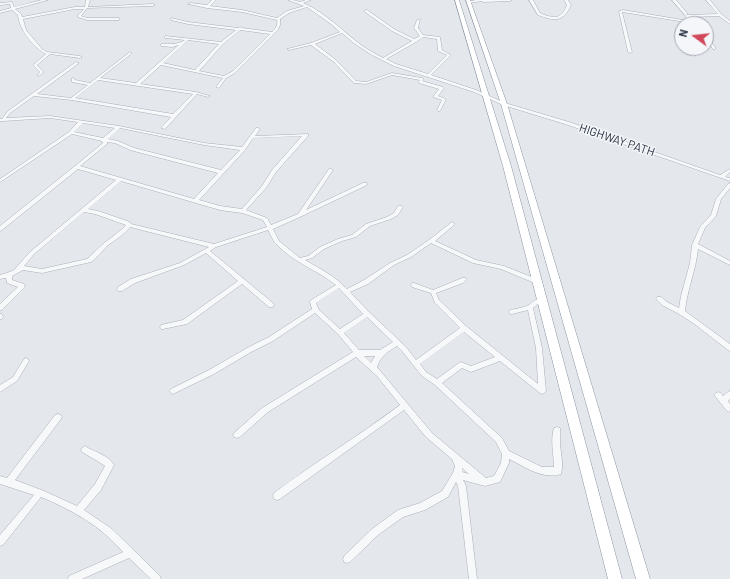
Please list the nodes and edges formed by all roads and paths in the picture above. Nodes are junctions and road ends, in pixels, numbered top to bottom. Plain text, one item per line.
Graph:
1 (46, 0) edge
2 (88, 0) edge
3 (214, 0) edge
4 (290, 0) edge
5 (457, 0) edge
6 (483, 0) edge
7 (510, 0) edge
8 (531, 0) edge
9 (566, 0) edge
10 (674, 0) edge
11 (708, 0) edge
12 (305, 1) edge
13 (468, 1) edge
14 (0, 4) edge
15 (190, 4) dead end
16 (153, 5) dead end
17 (307, 6) junction
18 (207, 7) junction
19 (86, 8) junction
20 (13, 9) junction
21 (366, 11) dead end
22 (0, 12) edge
23 (686, 14) dead end
24 (721, 15) junction
25 (687, 16) edge
26 (20, 18) junction
27 (172, 19) dead end
28 (278, 19) junction
29 (118, 20) dead end
30 (419, 20) dead end
31 (674, 20) edge
32 (730, 23) edge
33 (240, 28) junction
34 (478, 29) junction
35 (467, 30) junction
36 (343, 32) junction
37 (273, 33) junction
38 (422, 36) junction
39 (166, 37) dead end
40 (188, 39) junction
41 (415, 41) junction
42 (184, 42) junction
43 (222, 43) junction
44 (312, 44) junction
45 (162, 45) dead end
46 (289, 49) dead end
47 (630, 52) dead end
48 (47, 53) junction
49 (130, 53) dead end
50 (80, 57) dead end
51 (383, 59) junction
52 (77, 63) dead end
53 (160, 64) junction
54 (196, 71) junction
55 (39, 75) dead end
56 (428, 76) junction
57 (225, 77) junction
58 (73, 79) dead end
59 (97, 79) junction
60 (91, 84) junction
61 (136, 85) junction
62 (218, 87) dead end
63 (196, 93) junction
64 (34, 95) junction
65 (208, 96) dead end
66 (487, 98) junction
67 (72, 99) junction
68 (504, 104) junction
69 (439, 110) dead end
70 (175, 116) junction
71 (2, 120) edge
72 (82, 122) junction
73 (119, 127) junction
74 (163, 128) dead end
75 (258, 129) dead end
76 (71, 133) junction
77 (254, 137) junction
78 (104, 140) junction
79 (243, 149) junction
80 (77, 167) junction
81 (331, 170) dead end
82 (730, 170) edge
83 (221, 172) junction
84 (721, 176) junction
85 (120, 179) junction
86 (730, 180) edge
87 (0, 181) edge
88 (126, 181) junction
89 (364, 184) dead end
90 (113, 185) junction
91 (730, 185) edge
92 (723, 196) junction
93 (730, 196) edge
94 (196, 200) junction
95 (400, 207) dead end
96 (84, 210) junction
97 (243, 211) junction
98 (300, 214) junction
99 (452, 224) dead end
100 (129, 225) junction
101 (270, 228) junction
102 (0, 229) edge
103 (431, 241) junction
104 (214, 246) junction
105 (695, 246) junction
106 (207, 251) junction
107 (299, 260) junction
108 (730, 263) edge
109 (16, 271) junction
110 (9, 275) junction
111 (0, 277) edge
112 (464, 280) dead end
113 (242, 281) junction
114 (537, 282) junction
115 (340, 285) junction
116 (414, 285) dead end
117 (120, 288) dead end
118 (346, 292) junction
119 (433, 292) junction
120 (660, 298) dead end
121 (543, 301) junction
122 (271, 305) dead end
123 (530, 307) junction
124 (0, 308) edge
125 (315, 310) junction
126 (512, 312) dead end
127 (682, 313) junction
128 (367, 314) junction
129 (162, 327) dead end
130 (464, 328) junction
131 (340, 332) junction
132 (397, 343) junction
133 (730, 348) edge
134 (358, 353) junction
135 (380, 353) junction
136 (501, 358) junction
137 (26, 361) dead end
138 (417, 363) junction
139 (373, 368) junction
140 (437, 383) junction
141 (0, 389) edge
142 (173, 391) dead end
143 (730, 394) edge
144 (404, 406) junction
145 (730, 409) edge
146 (58, 417) dead end
147 (556, 430) dead end
148 (237, 435) dead end
149 (85, 450) dead end
150 (506, 454) junction
151 (455, 457) junction
152 (457, 474) junction
153 (0, 480) edge
154 (9, 482) junction
155 (484, 482) junction
156 (40, 494) junction
157 (277, 496) dead end
158 (78, 511) junction
159 (0, 542) edge
160 (130, 553) junction
161 (348, 559) dead end
162 (72, 579) edge
163 (157, 579) edge
164 (473, 579) edge
165 (615, 579) edge
166 (643, 579) edge

1 - 20 street
2 - 19 street
3 - 18 street
4 - 12 street, HIGHWAY PATH
5 - 35 highway
6 - 7 street
6 - 13 street
8 - 9 street
10 - 23 street
11 - 24 street
12 - 17 street, HIGHWAY PATH
13 - 34 highway
14 - 20 street
15 - 18 street
16 - 19 street
17 - 28 street
17 - 36 street, HIGHWAY PATH
18 - 28 street
19 - 26 street
19 - 29 street
20 - 22 street
20 - 26 street
21 - 41 street
24 - 25 street
24 - 32 street
26 - 48 street
27 - 33 street
28 - 37 street
30 - 38 street
31 - 47 street
33 - 37 street
33 - 43 street
34 - 35 highway
34 - 68 highway
35 - 66 highway
36 - 44 street
36 - 51 street, HIGHWAY PATH
37 - 57 street
38 - 41 street
38 - 56 street
39 - 40 street
40 - 42 street
40 - 43 street
41 - 51 street
42 - 45 street
42 - 53 street
43 - 54 street
44 - 46 street
44 - 69 street
48 - 50 street
48 - 55 street
49 - 59 street
51 - 56 street, HIGHWAY PATH
52 - 64 street
53 - 54 street
53 - 61 street
54 - 57 street
56 - 66 street, HIGHWAY PATH
57 - 62 street
58 - 60 street
59 - 60 street
59 - 61 street
60 - 67 street
61 - 63 street
63 - 65 street
63 - 70 street
64 - 67 street
64 - 71 street
66 - 68 street, HIGHWAY PATH
66 - 114 highway
67 - 70 street
68 - 84 street, HIGHWAY PATH
68 - 166 highway
70 - 74 street
71 - 72 street
72 - 73 street
72 - 76 street
73 - 78 street
73 - 79 street
75 - 77 street
76 - 78 street
76 - 87 street
77 - 79 street
77 - 97 street
78 - 80 street
78 - 83 street
79 - 83 street
80 - 85 street
80 - 102 street
81 - 98 street
82 - 84 street
83 - 94 street
84 - 86 street, HIGHWAY PATH
85 - 88 street
85 - 90 street
88 - 90 street
88 - 94 street
89 - 98 street
90 - 96 street
91 - 92 street
92 - 93 street
92 - 105 street
94 - 97 street
95 - 107 street
96 - 100 street
96 - 109 street
97 - 101 street
98 - 101 street
99 - 103 street
100 - 104 street
100 - 109 street
101 - 104 street
101 - 107 street
103 - 114 street
103 - 118 street
104 - 106 street
105 - 108 street
105 - 127 street
106 - 113 street
106 - 117 street
107 - 115 street
109 - 110 street
110 - 111 street
110 - 124 street
112 - 119 street
113 - 122 street
113 - 129 street
114 - 121 highway
115 - 118 street
115 - 125 street
116 - 119 street
118 - 128 street
119 - 130 street
120 - 127 street
121 - 123 street
121 - 165 highway
123 - 126 street
123 - 136 street
125 - 131 street
125 - 142 street
127 - 133 street
128 - 131 street
128 - 132 street
130 - 136 street
130 - 138 street
131 - 134 street
132 - 135 street
132 - 138 street
134 - 135 street
134 - 139 street
134 - 148 street
135 - 139 street
136 - 140 street
137 - 141 street
138 - 140 street
139 - 144 street
140 - 150 street
143 - 145 street
144 - 151 street
144 - 157 street
146 - 154 street
147 - 150 street
149 - 158 street
150 - 155 street
151 - 152 street
151 - 155 street
152 - 155 street
152 - 161 street
152 - 164 street
153 - 154 street
154 - 156 street
156 - 158 street
156 - 159 street
158 - 160 street
160 - 162 street
160 - 163 street

